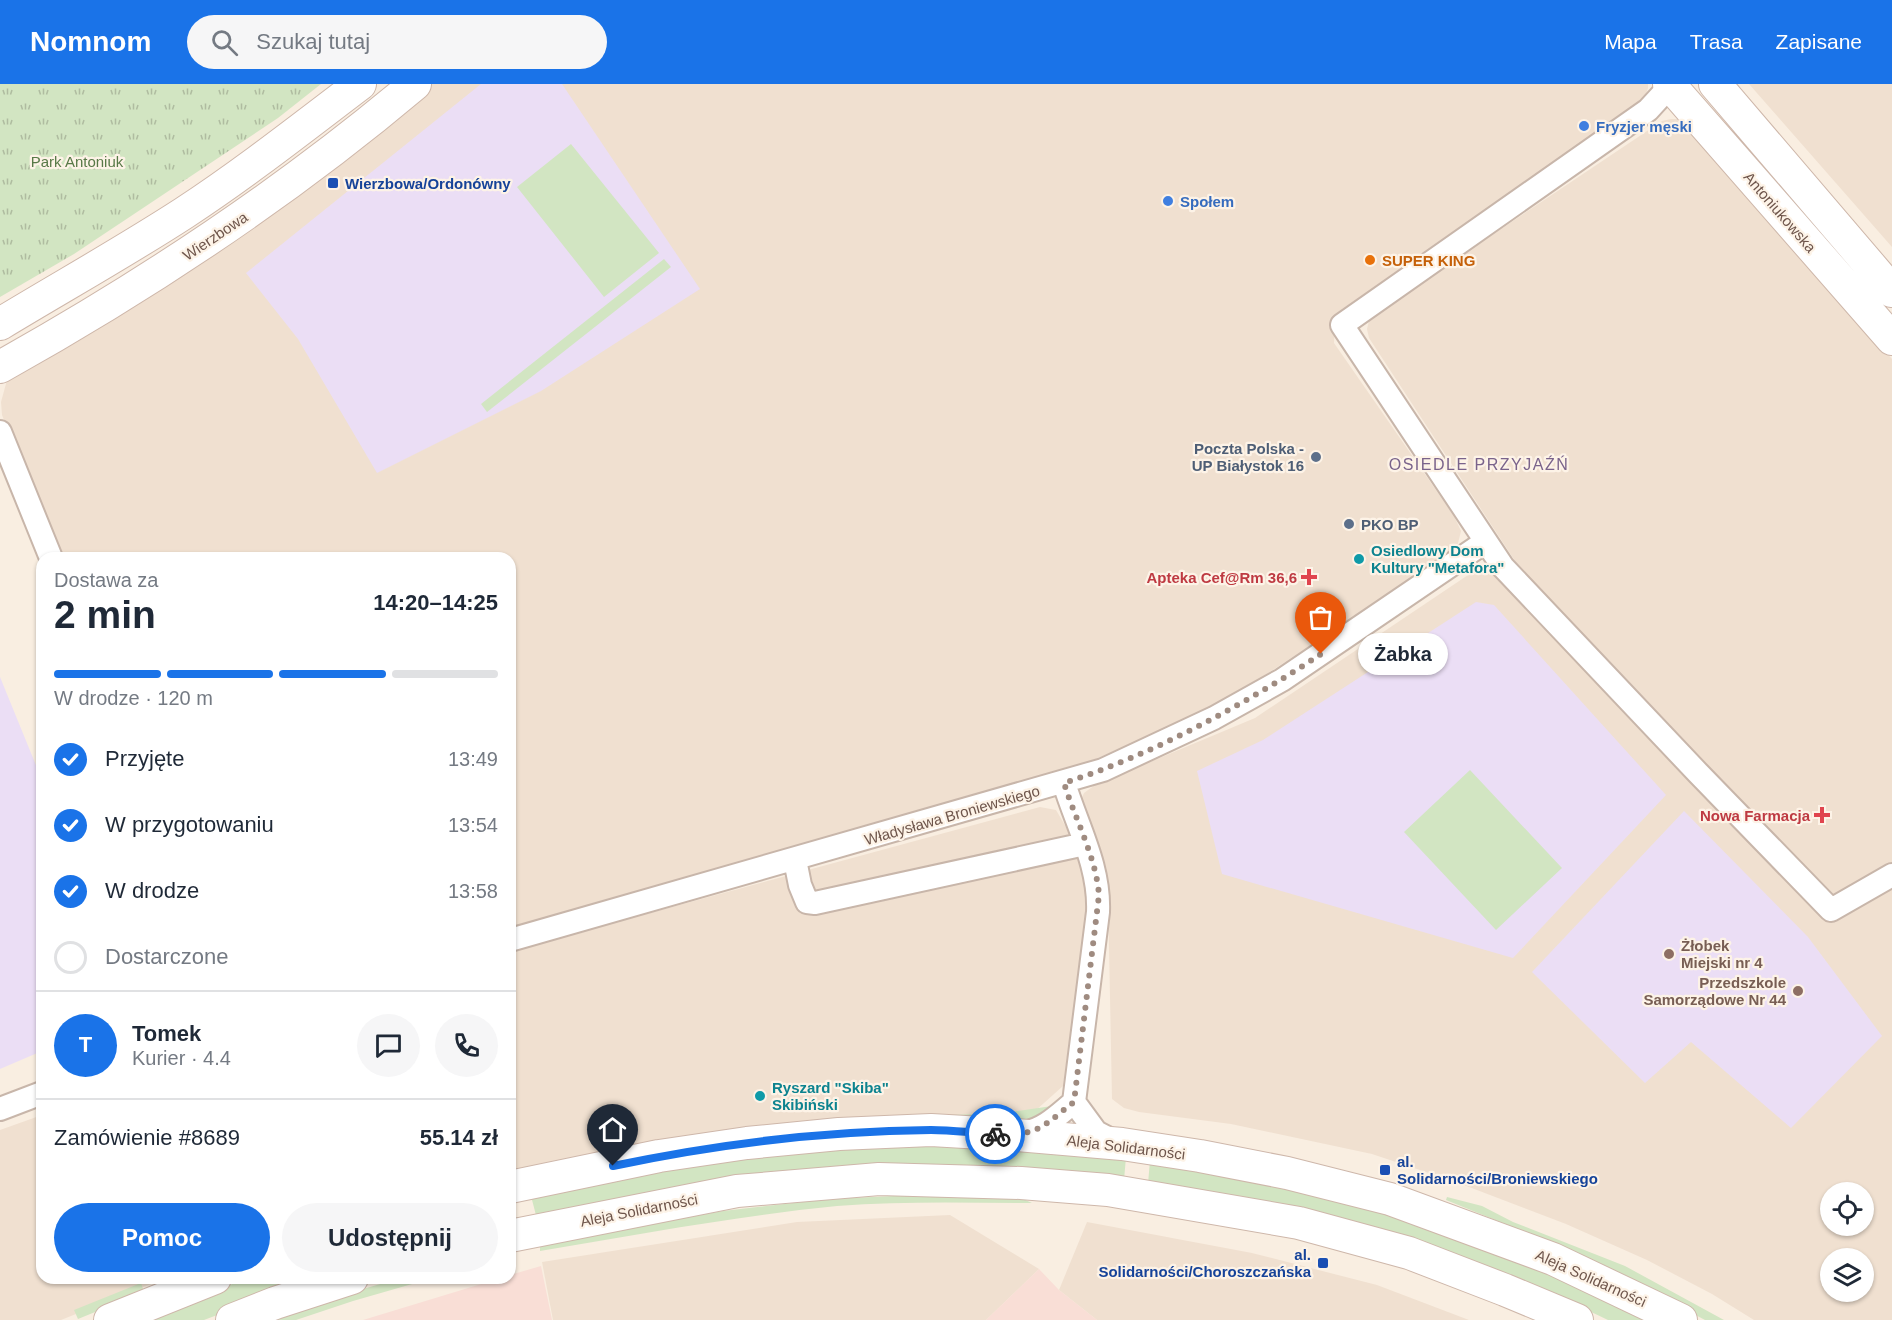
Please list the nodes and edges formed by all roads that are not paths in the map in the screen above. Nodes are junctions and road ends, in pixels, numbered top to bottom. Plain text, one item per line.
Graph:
1 (360, 84) edge
2 (415, 84) edge
3 (1715, 84) edge
4 (1671, 85) edge
5 (204, 200) junction
6 (221, 231) junction
7 (1892, 291) edge
8 (0, 324) edge
9 (1892, 339) edge
10 (0, 367) edge
11 (0, 432) edge
12 (1485, 542) junction
13 (49, 552) edge
14 (1064, 783) junction
15 (1085, 844) junction
16 (795, 860) junction
17 (1892, 875) edge
18 (516, 938) edge
19 (36, 1095) edge
20 (1074, 1102) junction
21 (0, 1109) edge
22 (1017, 1135) junction
23 (1122, 1144) junction
24 (516, 1187) edge
25 (516, 1235) edge
26 (199, 1284) edge
27 (334, 1284) edge
28 (110, 1320) edge
29 (232, 1320) edge
30 (1577, 1320) edge
31 (1681, 1320) edge

1 - 5 main road
2 - 6 main road, Wierzbowa
3 - 7 main road
4 - 9 main road, Antoniukowska
4 - 12 street
5 - 6 main road
5 - 8 main road
6 - 10 main road, Wierzbowa
11 - 13 street
12 - 14 street, Władysława Broniewskiego
12 - 17 street
14 - 15 street
14 - 16 street, Władysława Broniewskiego
15 - 16 street
15 - 20 street
16 - 18 street, Władysława Broniewskiego
19 - 21 street
20 - 22 street
20 - 23 street
22 - 23 main road, Aleja Solidarności
22 - 24 main road, Aleja Solidarności
23 - 31 main road, Aleja Solidarności
25 - 30 main road, Aleja Solidarności
26 - 28 main road
27 - 29 main road

